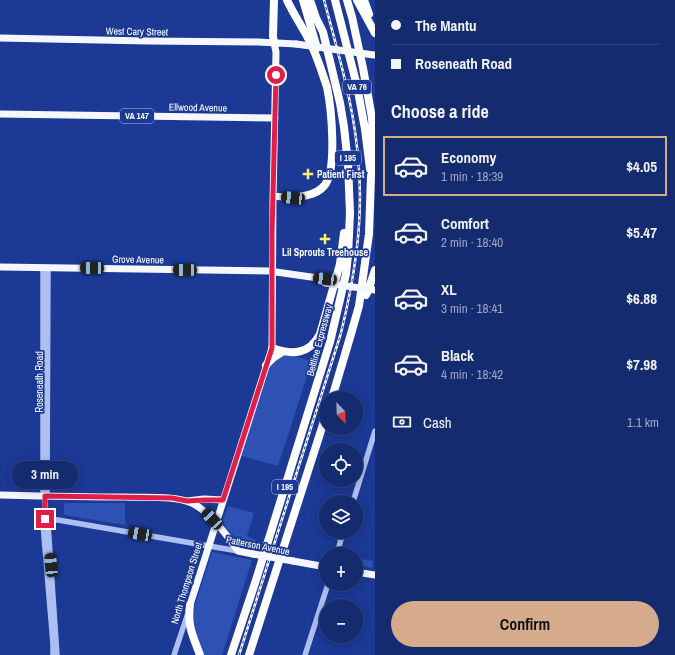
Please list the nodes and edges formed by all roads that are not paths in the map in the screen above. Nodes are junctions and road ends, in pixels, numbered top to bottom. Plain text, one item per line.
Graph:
1 (274, 0) edge
2 (287, 0) edge
3 (303, 0) edge
4 (310, 0) edge
5 (315, 0) edge
6 (335, 0) edge
7 (347, 0) edge
8 (357, 0) edge
9 (364, 0) edge
10 (323, 32) junction
11 (375, 34) edge
12 (0, 38) edge
13 (274, 43) junction
14 (375, 57) edge
15 (323, 76) junction
16 (0, 114) edge
17 (275, 118) junction
18 (371, 176) junction
19 (273, 196) junction
20 (293, 198) joint
21 (350, 213) junction
22 (0, 267) edge
23 (46, 268) junction
24 (375, 270) edge
25 (272, 273) junction
26 (325, 281) junction
27 (375, 286) edge
28 (375, 290) edge
29 (359, 306) junction
30 (272, 348) junction
31 (282, 352) junction
32 (266, 365) junction
33 (334, 391) edge
34 (375, 431) edge
35 (320, 435) edge
36 (0, 495) edge
37 (355, 495) edge
38 (45, 496) junction
39 (223, 500) junction
40 (187, 501) junction
41 (45, 519) junction
42 (216, 523) junction
43 (231, 540) junction
44 (209, 546) junction
45 (238, 551) junction
46 (254, 552) junction
47 (319, 566) edge
48 (363, 573) edge
49 (375, 575) edge
50 (326, 591) edge
51 (190, 605) junction
52 (250, 653) edge
53 (53, 655) edge
54 (57, 655) edge
55 (174, 655) edge
56 (200, 655) edge
57 (231, 655) edge
58 (305, 655) edge

1 - 13 highway
2 - 15 highway
3 - 15 highway
4 - 10 highway, Beltline Expressway / I 195
5 - 10 highway
6 - 18 highway, VA 76
7 - 18 highway, I 195
8 - 11 highway
9 - 11 highway
10 - 21 highway, Beltline Expressway / I 195
12 - 13 main road, West Cary Street
13 - 14 main road, West Cary Street, bridge
13 - 17 main road, North Thompson Street
15 - 20 highway
16 - 17 main road, Ellwood Avenue / VA 147
17 - 19 main road, North Thompson Street
18 - 29 highway, I 195
19 - 20 main road
19 - 25 main road, North Thompson Street
21 - 31 highway
21 - 57 highway, Beltline Expressway / I 195
22 - 23 main road, Grove Avenue
23 - 25 main road, Grove Avenue
23 - 38 street, Roseneath Road
24 - 29 highway
25 - 26 main road, Grove Avenue
25 - 30 main road, North Thompson Street
26 - 27 main road, Grove Avenue
26 - 28 main road, Grove Avenue, bridge
29 - 33 highway, I 195
30 - 31 highway
30 - 32 main road, North Thompson Street
31 - 32 highway
32 - 39 main road, North Thompson Street
34 - 37 street
35 - 52 highway, I 195
36 - 38 main road
38 - 40 main road
38 - 41 street, Roseneath Road
39 - 40 main road
39 - 42 main road, North Thompson Street
40 - 42 main road
41 - 44 street, Patterson Avenue
41 - 53 street, Roseneath Road
41 - 54 street, Roseneath Road
42 - 43 main road
42 - 44 main road, North Thompson Street
43 - 45 main road
43 - 46 main road
44 - 45 street, Patterson Avenue
44 - 51 main road, North Thompson Street
45 - 46 main road, Patterson Avenue
46 - 47 main road, Patterson Avenue, bridge
48 - 49 main road
50 - 58 street
51 - 55 street, North Thompson Street
51 - 56 highway

